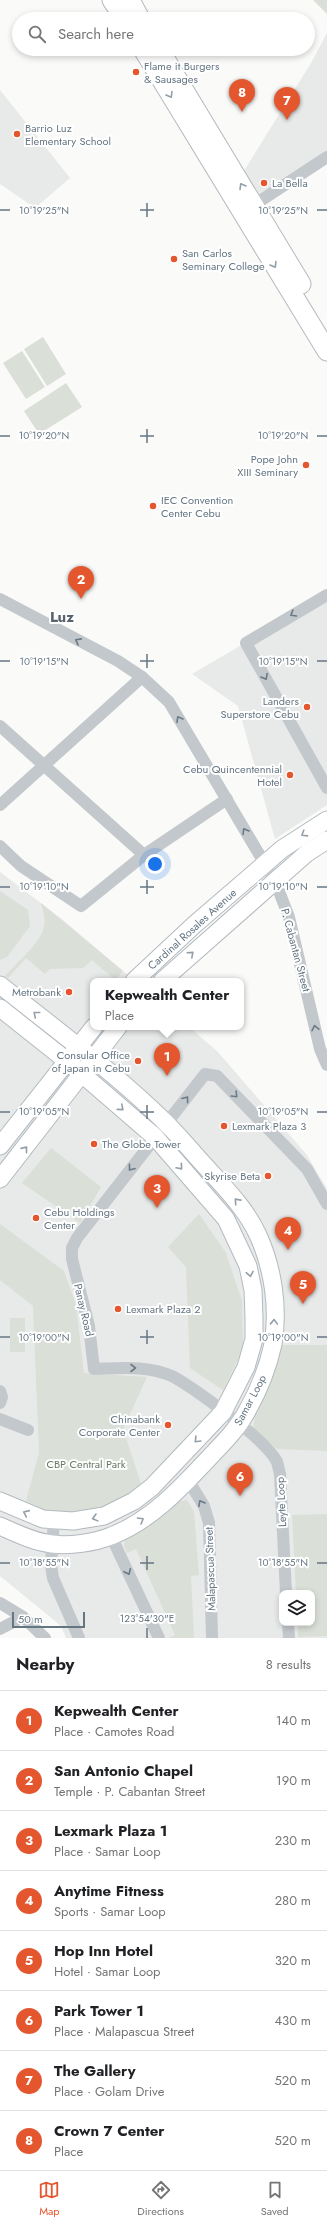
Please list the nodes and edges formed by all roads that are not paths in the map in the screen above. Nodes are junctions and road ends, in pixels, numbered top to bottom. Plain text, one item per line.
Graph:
1 (112, 0) edge
2 (130, 0) edge
3 (120, 12) edge
4 (136, 12) edge
5 (148, 56) edge
6 (163, 56) edge
7 (327, 157) edge
8 (248, 209) junction
9 (327, 328) edge
10 (327, 351) edge
11 (327, 595) edge
12 (0, 599) edge
13 (142, 677) junction
14 (0, 726) edge
15 (43, 764) junction
16 (327, 788) edge
17 (226, 800) junction
18 (0, 805) edge
19 (327, 820) edge
20 (327, 840) edge
21 (0, 846) edge
22 (144, 855) junction
23 (266, 864) junction
24 (275, 881) junction
25 (137, 978) edge
26 (165, 978) edge
27 (0, 985) edge
28 (0, 1008) edge
29 (51, 1026) junction
30 (90, 1028) edge
31 (92, 1030) edge
32 (113, 1033) edge
33 (38, 1038) junction
34 (78, 1047) junction
35 (92, 1059) junction
36 (67, 1061) junction
37 (327, 1065) edge
38 (81, 1073) junction
39 (109, 1074) junction
40 (52, 1081) junction
41 (100, 1090) junction
42 (66, 1093) junction
43 (166, 1123) junction
44 (154, 1138) junction
45 (0, 1146) edge
46 (0, 1179) edge
47 (327, 1204) edge
48 (0, 1391) edge
49 (0, 1403) edge
50 (224, 1412) junction
51 (0, 1419) edge
52 (239, 1424) junction
53 (28, 1430) dead end
54 (188, 1480) junction
55 (0, 1501) edge
56 (54, 1520) junction
57 (0, 1526) edge
58 (111, 1536) junction
59 (51, 1544) junction
60 (286, 1590) edge
61 (0, 1603) edge
62 (23, 1617) junction
63 (288, 1626) edge
64 (0, 1629) edge
65 (45, 1638) edge
66 (79, 1638) edge
67 (159, 1638) edge
68 (212, 1638) edge
69 (289, 1638) edge

1 - 3 main road
2 - 4 main road
5 -> 8 main road
8 -> 6 main road
7 - 8 street
8 - 9 main road
8 -> 10 main road
11 -> 16 street
13 -> 12 street, P. Cabantan Street
13 - 15 street
17 -> 13 street, P. Cabantan Street
14 - 15 street
15 - 18 street
15 - 22 street
17 - 22 street
23 -> 17 street, P. Cabantan Street
19 -> 23 street, Cardinal Rosales Avenue
20 - 24 street, Cardinal Rosales Avenue
21 - 22 street
23 - 24 street, P. Cabantan Street
23 - 25 street, Cardinal Rosales Avenue
26 -> 24 street, Cardinal Rosales Avenue
37 -> 24 street, P. Cabantan Street
29 -> 27 street, Samar Loop
28 - 33 street, Samar Loop
29 - 30 street
29 - 34 street, Samar Loop
31 - 34 street
32 - 35 street
32 - 39 street
33 - 36 street, Samar Loop
33 - 40 street
34 - 35 street, Samar Loop
34 - 36 street
35 - 38 street
35 - 39 street, Samar Loop
36 - 38 street, Samar Loop
36 - 40 street
38 - 41 street, Samar Loop
38 - 42 street
39 - 43 street, Samar Loop
40 - 45 street
41 - 42 street
41 -> 44 street, Samar Loop
46 -> 42 street
43 - 44 street
43 -> 47 street
52 -> 43 street, Samar Loop
44 -> 50 street, Samar Loop
44 -> 50 street, Panay Road
48 - 49 street
50 - 52 street, Leyte Loop
50 -> 56 street, Samar Loop
51 - 53 street
52 - 54 street, Samar Loop
52 - 60 street, Leyte Loop
58 -> 54 street, Samar Loop
68 -> 54 street, Malapascua Street
56 -> 55 street, Samar Loop
56 - 59 street
57 - 59 street, Samar Loop
58 - 59 street, Samar Loop
58 -> 67 street
59 - 66 street
61 - 62 street
62 - 64 street
62 - 65 street
63 - 69 street

